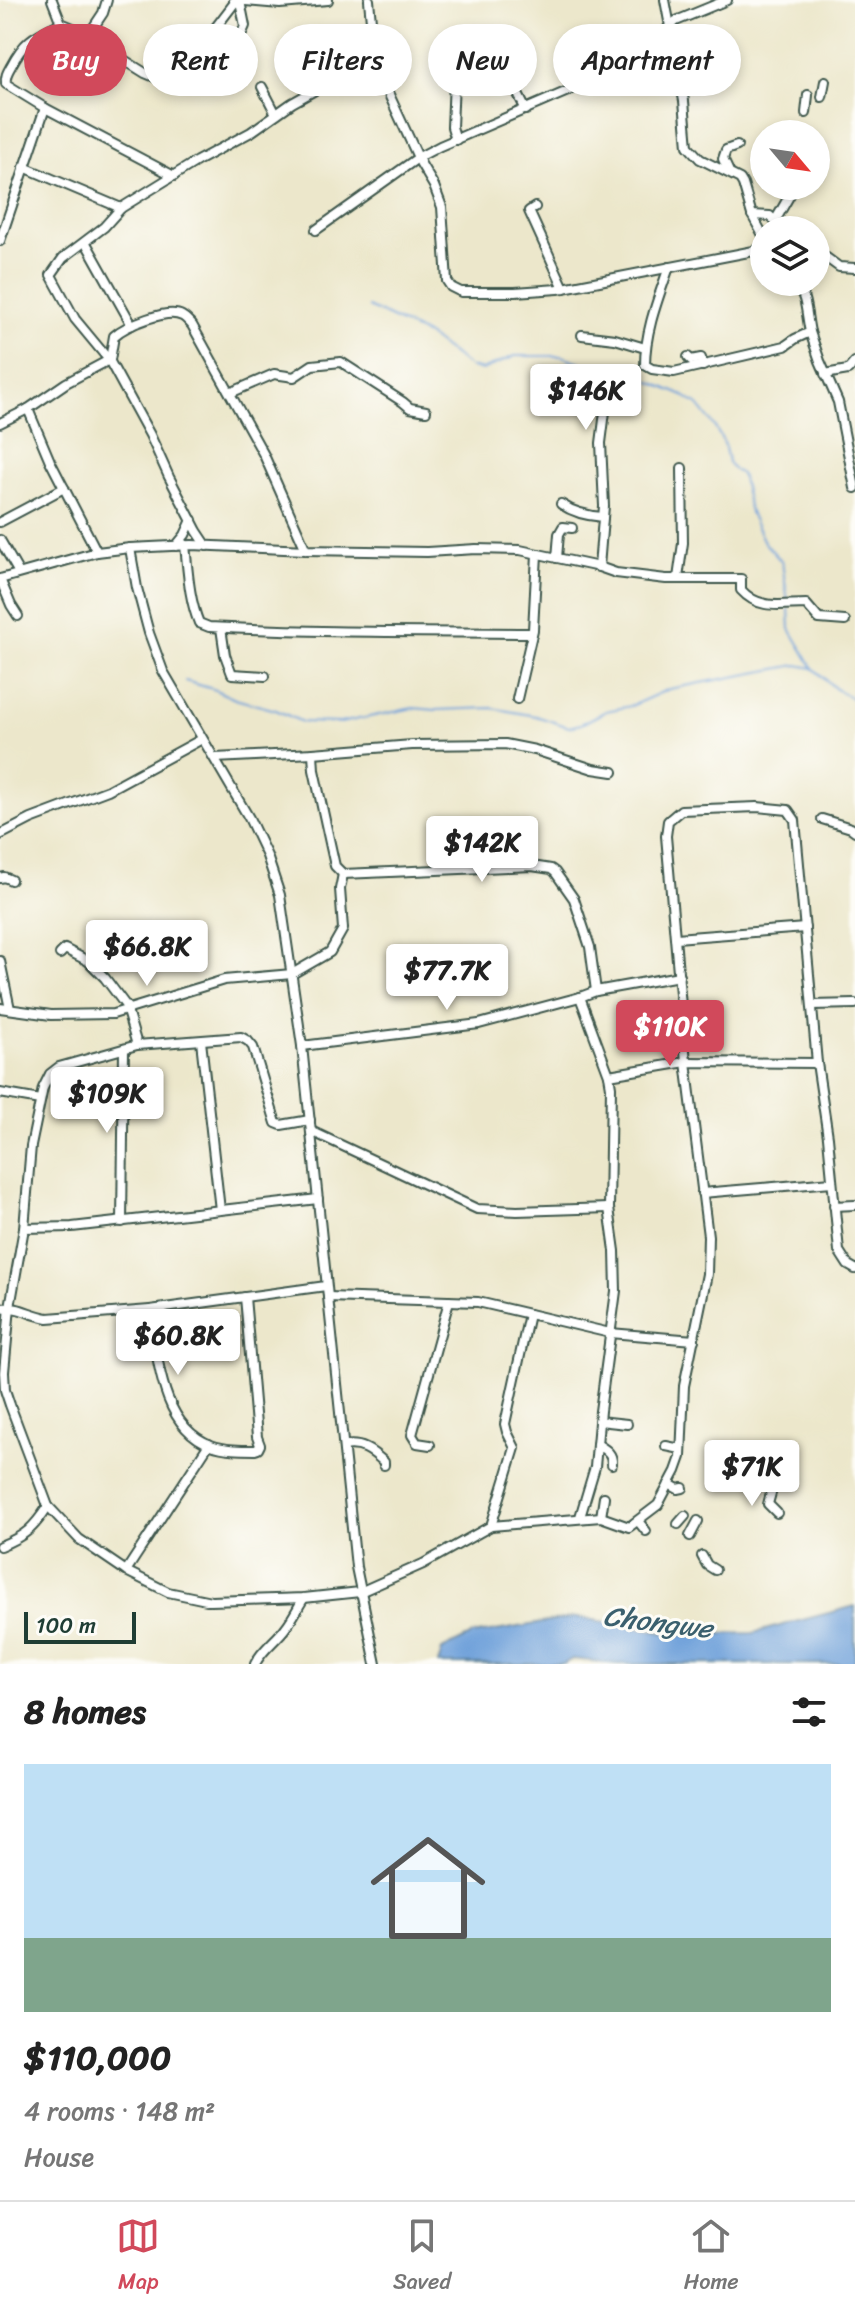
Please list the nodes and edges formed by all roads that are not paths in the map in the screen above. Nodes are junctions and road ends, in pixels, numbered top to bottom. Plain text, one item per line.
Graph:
1 (52, 0) edge
2 (107, 0) edge
3 (328, 0) edge
4 (369, 0) edge
5 (665, 0) edge
6 (727, 0) edge
7 (236, 1) edge
8 (61, 23) joint
9 (96, 24) edge
10 (219, 24) edge
11 (245, 24) edge
12 (371, 24) edge
13 (668, 24) edge
14 (673, 24) edge
15 (825, 81) dead end
16 (262, 87) dead end
17 (808, 95) dead end
18 (305, 96) edge
19 (390, 96) edge
20 (453, 96) edge
21 (519, 96) edge
22 (558, 96) edge
23 (683, 96) edge
24 (822, 97) dead end
25 (45, 108) junction
26 (526, 110) junction
27 (806, 113) dead end
28 (276, 114) junction
29 (456, 140) junction
30 (737, 146) dead end
31 (419, 157) junction
32 (24, 167) junction
33 (729, 173) junction
34 (174, 176) junction
35 (535, 207) dead end
36 (121, 208) junction
37 (752, 215) joint
38 (770, 216) edge
39 (316, 230) dead end
40 (0, 241) edge
41 (86, 243) junction
42 (750, 252) edge
43 (830, 260) edge
44 (669, 267) junction
45 (855, 268) edge
46 (564, 288) junction
47 (804, 296) edge
48 (132, 325) junction
49 (810, 332) junction
50 (582, 335) dead end
51 (645, 348) junction
52 (688, 357) dead end
53 (109, 360) junction
54 (855, 362) edge
55 (703, 366) junction
56 (851, 371) edge
57 (825, 374) junction
58 (621, 383) dead end
59 (230, 393) junction
60 (28, 409) junction
61 (426, 411) dead end
62 (0, 423) edge
63 (682, 468) dead end
64 (64, 488) junction
65 (855, 488) edge
66 (561, 504) dead end
67 (603, 517) junction
68 (192, 520) junction
69 (0, 522) edge
70 (572, 528) dead end
71 (0, 540) edge
72 (181, 546) junction
73 (207, 546) junction
74 (130, 548) junction
75 (306, 550) junction
76 (97, 552) junction
77 (537, 554) junction
78 (557, 558) junction
79 (599, 567) junction
80 (19, 573) junction
81 (678, 578) junction
82 (0, 579) edge
83 (18, 616) dead end
84 (845, 621) dead end
85 (221, 628) junction
86 (532, 633) junction
87 (265, 676) dead end
88 (517, 699) dead end
89 (202, 739) junction
90 (313, 753) junction
91 (215, 758) junction
92 (613, 772) dead end
93 (822, 819) dead end
94 (855, 831) edge
95 (0, 835) edge
96 (343, 874) junction
97 (0, 878) edge
98 (11, 880) dead end
99 (805, 928) junction
100 (676, 938) junction
101 (60, 954) dead end
102 (0, 961) edge
103 (292, 974) junction
104 (679, 976) junction
105 (596, 991) junction
106 (580, 997) junction
107 (855, 1004) edge
108 (812, 1005) junction
109 (0, 1008) edge
110 (10, 1009) junction
111 (128, 1011) junction
112 (201, 1041) junction
113 (137, 1045) junction
114 (302, 1046) junction
115 (124, 1049) junction
116 (686, 1062) junction
117 (817, 1063) junction
118 (609, 1075) junction
119 (0, 1093) edge
120 (40, 1100) junction
121 (310, 1120) junction
122 (311, 1131) junction
123 (832, 1182) junction
124 (702, 1193) junction
125 (318, 1199) junction
126 (855, 1205) edge
127 (834, 1206) junction
128 (609, 1208) junction
129 (220, 1210) junction
130 (122, 1222) junction
131 (24, 1228) junction
132 (855, 1269) edge
133 (326, 1286) junction
134 (245, 1297) junction
135 (328, 1297) junction
136 (449, 1301) junction
137 (10, 1307) junction
138 (0, 1308) edge
139 (150, 1310) junction
140 (529, 1314) junction
141 (610, 1333) junction
142 (694, 1340) junction
143 (5, 1404) edge
144 (599, 1421) junction
145 (627, 1424) dead end
146 (209, 1444) junction
147 (597, 1444) junction
148 (430, 1445) dead end
149 (344, 1446) junction
150 (666, 1446) dead end
151 (681, 1449) junction
152 (612, 1464) dead end
153 (384, 1465) dead end
154 (669, 1484) junction
155 (773, 1486) dead end
156 (683, 1488) dead end
157 (604, 1497) dead end
158 (48, 1506) junction
159 (777, 1513) dead end
160 (685, 1516) dead end
161 (580, 1517) junction
162 (601, 1517) junction
163 (638, 1521) junction
164 (698, 1521) dead end
165 (678, 1524) dead end
166 (491, 1526) junction
167 (646, 1531) dead end
168 (690, 1536) dead end
169 (0, 1546) edge
170 (703, 1546) dead end
171 (715, 1570) dead end
172 (126, 1571) junction
173 (360, 1592) junction
174 (304, 1598) junction
175 (255, 1664) edge
176 (376, 1664) edge

1 - 8 street
2 - 9 street
3 - 7 street
4 - 12 street
5 - 13 street
6 - 14 street
7 - 10 street
7 - 11 street
8 - 25 street
15 - 24 street
16 - 28 street
17 - 27 street
18 - 28 street
19 - 31 street
20 - 29 street
21 - 26 street
22 - 26 street
23 - 33 street
25 - 32 street
25 - 34 street
26 - 29 street
28 - 34 street
29 - 31 street
30 - 33 street
31 - 39 street
31 - 46 street
32 - 36 street
32 - 40 street
33 - 37 street
34 - 36 street
35 - 46 street
36 - 41 street
37 - 38 street
41 - 48 street
41 - 53 street
42 - 44 street
43 - 45 street
44 - 46 street
44 - 51 street
47 - 49 street
48 - 53 street
48 - 59 street
49 - 55 street
49 - 57 street
50 - 51 street
51 - 55 street
52 - 55 street
53 - 60 street
53 - 68 street
54 - 56 street
56 - 57 street
57 - 65 street
58 - 67 street
59 - 61 street
59 - 75 street
60 - 62 street
60 - 64 street
63 - 81 street
64 - 69 street
64 - 76 street
66 - 67 street
67 - 79 street
68 - 72 street
68 - 73 street
70 - 78 street
71 - 80 street
72 - 73 street
72 - 74 street
72 - 85 street
73 - 75 street
74 - 76 street
74 - 89 street
75 - 77 street
76 - 80 street
77 - 78 street
77 - 86 street
78 - 79 street
79 - 81 street
80 - 82 street
81 - 84 street
82 - 83 street
85 - 86 street
85 - 87 street
86 - 88 street
89 - 91 street
89 - 95 street
90 - 91 street
90 - 92 street
90 - 96 street
91 - 103 street
93 - 94 street
96 - 103 street
96 - 105 street
97 - 98 street
99 - 100 street
99 - 100 street
99 - 108 street
100 - 104 street
101 - 111 street
102 - 110 street
103 - 111 street
103 - 114 street
104 - 105 street
104 - 116 street
105 - 106 street
106 - 114 street
106 - 118 street
107 - 108 street
108 - 117 street
109 - 110 street
110 - 111 street
111 - 113 street
112 - 113 street
112 - 121 street
112 - 129 street
113 - 115 street
114 - 121 street
115 - 120 street
115 - 130 street
116 - 117 street
116 - 118 street
116 - 124 street
117 - 123 street
118 - 128 street
119 - 120 street
120 - 131 street
121 - 122 street
122 - 125 street
122 - 128 street
123 - 124 street
123 - 127 street
124 - 142 street
125 - 129 street
125 - 133 street
126 - 127 street
127 - 132 street
128 - 141 street
129 - 130 street
130 - 131 street
131 - 137 street
133 - 134 street
133 - 135 street
134 - 139 street
134 - 146 street
135 - 136 street
135 - 149 street
136 - 140 street
136 - 148 street
137 - 138 street
137 - 139 street
137 - 143 street
139 - 146 street
140 - 141 street
140 - 166 street
141 - 142 street
141 - 144 street
142 - 151 street
143 - 158 street
144 - 145 street
144 - 147 street
146 - 172 street
147 - 152 street
147 - 161 street
149 - 153 street
149 - 173 street
150 - 151 street
151 - 154 street
154 - 156 street
154 - 163 street
155 - 159 street
157 - 162 street
158 - 169 street
158 - 172 street
160 - 165 street
161 - 162 street
161 - 166 street
162 - 163 street
163 - 167 street
164 - 168 street
166 - 173 street
170 - 171 street
172 - 174 street
173 - 174 street
173 - 176 street
174 - 175 street

